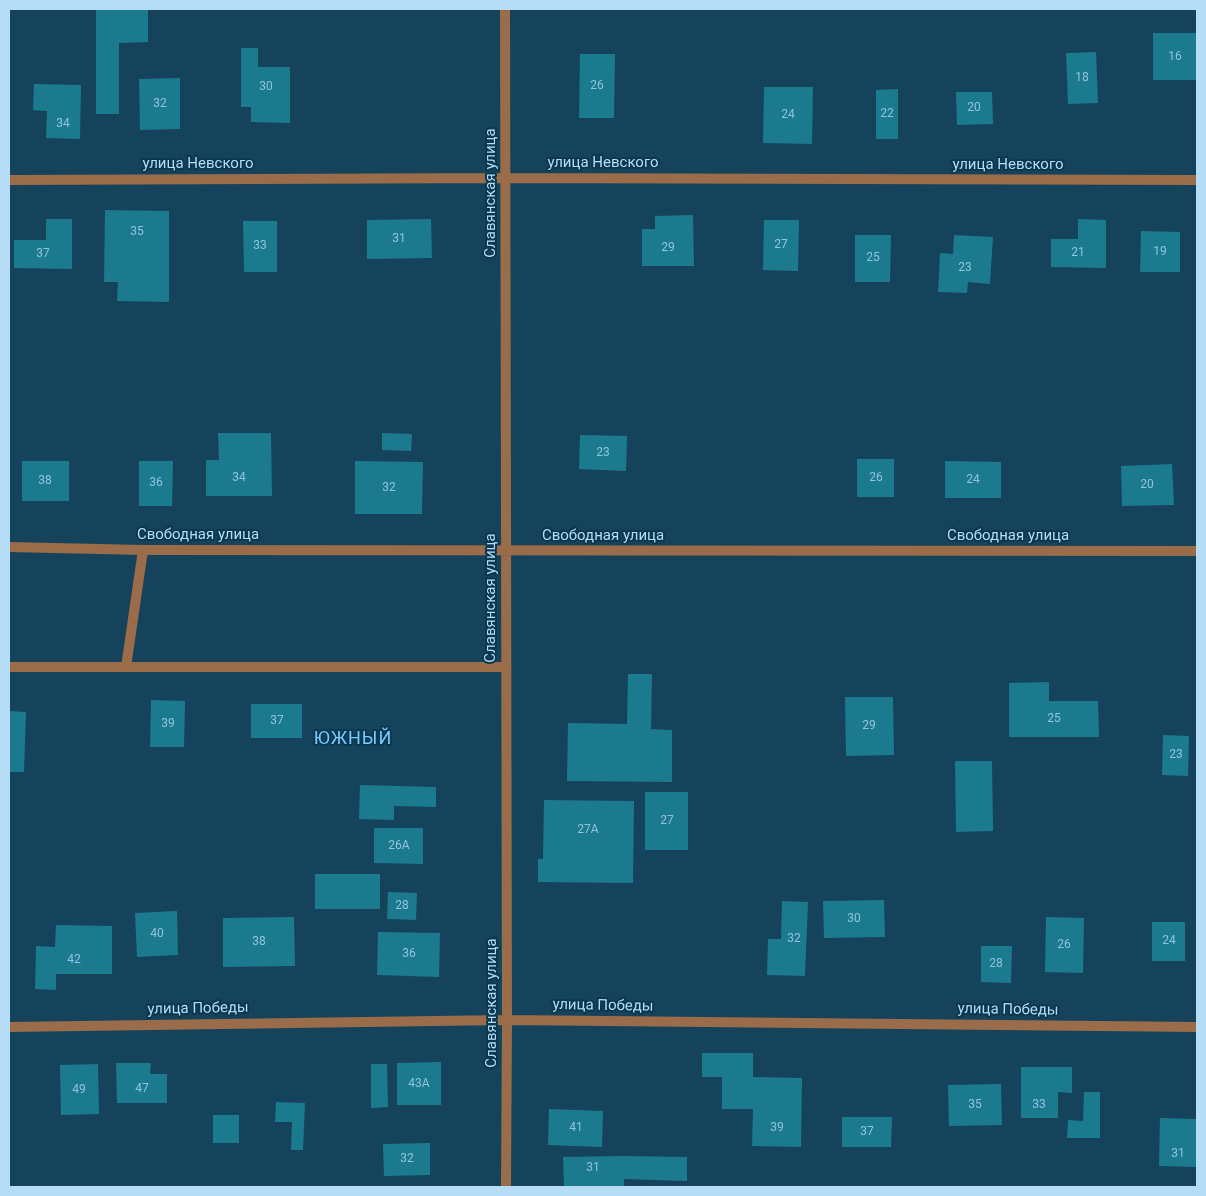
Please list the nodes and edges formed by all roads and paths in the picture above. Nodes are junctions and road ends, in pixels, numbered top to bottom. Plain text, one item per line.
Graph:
1 (505, 9) edge
2 (506, 178) junction
3 (9, 180) edge
4 (1197, 180) edge
5 (9, 547) edge
6 (143, 550) junction
7 (506, 550) junction
8 (1197, 551) edge
9 (9, 667) edge
10 (126, 667) junction
11 (505, 667) junction
12 (507, 1020) junction
13 (9, 1027) edge
14 (1197, 1027) edge
15 (506, 1187) edge

1 - 2 street, Славянская улица
2 - 3 street, улица Невского
2 - 4 street, улица Невского
2 - 7 street, Славянская улица
5 - 6 street, Свободная улица
6 - 7 street, Свободная улица
6 - 10 street
7 - 8 street, Свободная улица
7 - 11 street, Славянская улица
9 - 10 street
10 - 11 street
11 - 12 street, Славянская улица
12 - 13 street, улица Победы
12 - 14 street, улица Победы
12 - 15 street, Славянская улица

